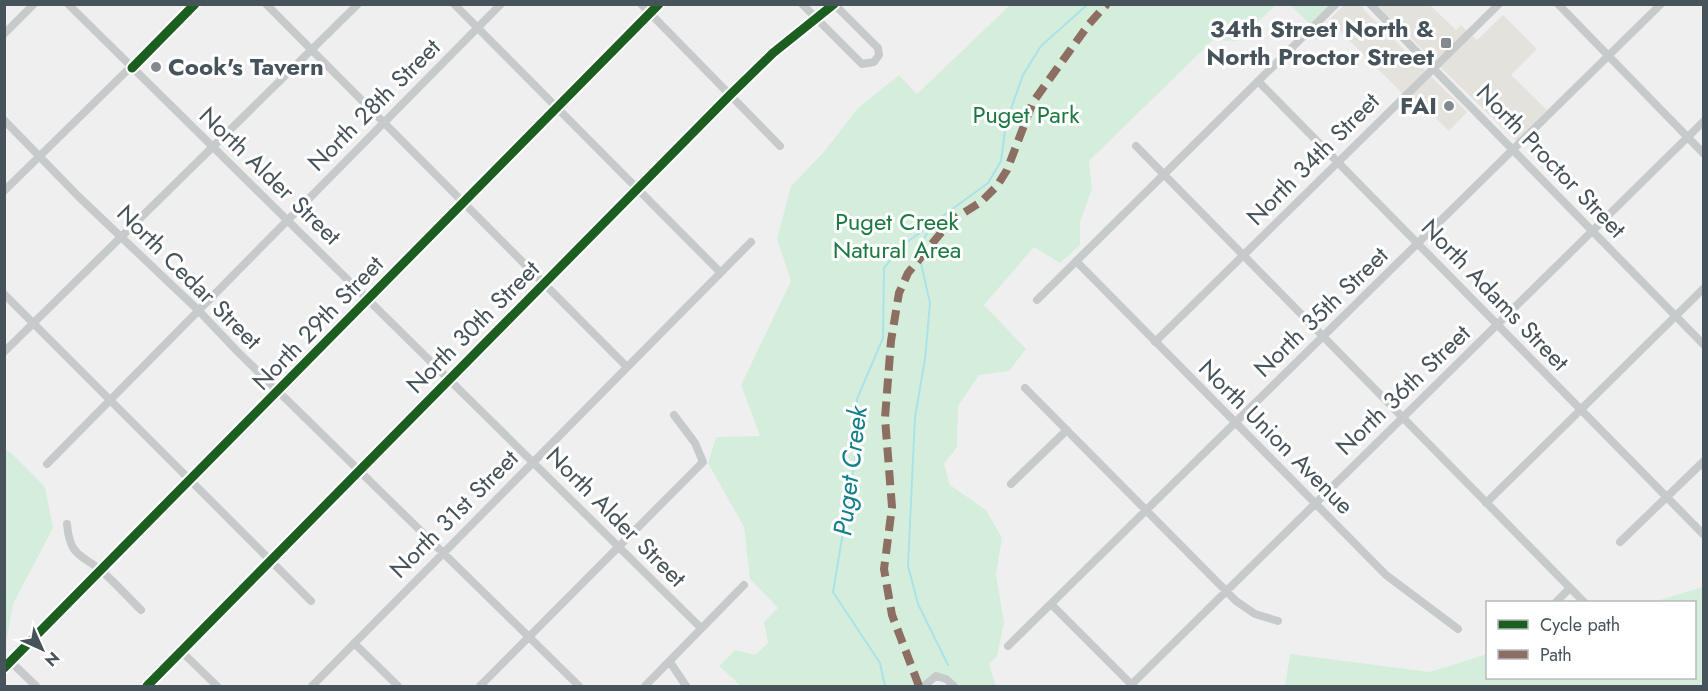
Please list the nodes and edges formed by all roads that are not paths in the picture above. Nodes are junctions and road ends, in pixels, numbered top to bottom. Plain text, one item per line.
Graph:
1 (34, 4) edge
2 (68, 4) edge
3 (195, 4) edge
4 (266, 4) edge
5 (358, 4) edge
6 (454, 4) edge
7 (501, 4) edge
8 (641, 4) edge
9 (659, 4) edge
10 (802, 4) edge
11 (1336, 4) edge
12 (1370, 4) edge
13 (1499, 4) edge
14 (1558, 4) edge
15 (1661, 4) edge
16 (834, 5) edge
17 (650, 14) junction
18 (815, 18) junction
19 (477, 28) junction
20 (4, 34) edge
21 (311, 50) junction
22 (1609, 56) junction
23 (132, 68) junction
24 (1433, 69) junction
25 (1258, 81) junction
26 (730, 95) junction
27 (557, 108) junction
28 (4, 120) edge
29 (1704, 121) edge
30 (384, 123) junction
31 (1687, 137) junction
32 (780, 146) dead end
33 (212, 147) junction
34 (1136, 147) dead end
35 (1513, 150) junction
36 (1704, 154) edge
37 (40, 155) junction
38 (1338, 162) junction
39 (1164, 174) junction
40 (637, 189) junction
41 (4, 191) edge
42 (464, 204) junction
43 (287, 220) junction
44 (1591, 231) junction
45 (122, 236) junction
46 (751, 242) dead end
47 (1418, 244) junction
48 (1243, 256) junction
49 (1076, 261) junction
50 (720, 272) junction
51 (543, 283) junction
52 (1704, 288) edge
53 (4, 294) edge
54 (368, 299) junction
55 (1037, 300) dead end
56 (198, 310) junction
57 (1676, 317) junction
58 (34, 323) junction
59 (1498, 326) junction
60 (1323, 337) junction
61 (1155, 342) junction
62 (1704, 345) edge
63 (4, 352) edge
64 (626, 366) junction
65 (448, 380) junction
66 (1025, 388) dead end
67 (278, 392) junction
68 (111, 400) junction
69 (1581, 411) junction
70 (674, 415) dead end
71 (1402, 417) junction
72 (1234, 424) junction
73 (1067, 430) junction
74 (1704, 461) edge
75 (533, 462) junction
76 (47, 464) dead end
77 (359, 471) junction
78 (191, 480) junction
79 (1011, 484) dead end
80 (1666, 497) junction
81 (1486, 503) junction
82 (1316, 504) junction
83 (1145, 512) junction
84 (67, 525) dead end
85 (1704, 536) edge
86 (1620, 542) dead end
87 (618, 545) junction
88 (442, 553) junction
89 (272, 561) junction
90 (102, 571) junction
91 (744, 585) dead end
92 (1570, 588) junction
93 (1227, 592) junction
94 (311, 601) dead end
95 (1558, 601) edge
96 (1582, 601) edge
97 (1051, 604) junction
98 (141, 610) dead end
99 (1278, 621) dead end
100 (701, 628) junction
101 (1458, 629) dead end
102 (528, 637) junction
103 (354, 643) junction
104 (1008, 646) dead end
105 (182, 652) junction
106 (670, 662) junction
107 (8, 665) edge
108 (954, 686) edge
109 (1131, 686) edge
110 (36, 687) edge
111 (147, 687) edge
112 (216, 687) edge
113 (312, 687) edge
114 (398, 687) edge
115 (480, 687) edge
116 (579, 687) edge
117 (645, 687) edge
118 (686, 687) edge
119 (924, 687) edge

1 - 20 street
2 - 23 street, North Alder Street
3 - 23 street
4 - 21 street
5 - 21 street
6 - 19 street
7 - 19 street, North 28th Street
8 - 17 street
9 - 17 street, North 29th Street
10 - 18 street
11 - 25 street
12 - 24 street, North Proctor Street
13 - 24 street, North 34th Street
14 - 22 street
15 - 22 street, North 35th Street
16 - 18 main road, North 30th Street
16 - 18 street
17 - 26 street
17 - 27 street, North 29th Street
18 - 26 main road, North 30th Street
19 - 27 street
19 - 30 street, North 28th Street
21 - 30 street
21 - 33 street
22 - 31 street
22 - 35 street, North 35th Street
23 - 33 street, North Alder Street
23 - 37 street
24 - 35 street, North Proctor Street
24 - 38 street, North 34th Street
25 - 38 street, North Adams Street
25 - 39 street
26 - 32 street
26 - 40 main road, North 30th Street
27 - 40 street
27 - 42 street, North 29th Street
28 - 37 street, North Cedar Street
29 - 31 street, North 36th Street
30 - 42 street
30 - 43 street, North 28th Street
31 - 36 street
31 - 44 street, North 36th Street
33 - 43 street, North Alder Street
33 - 45 street
34 - 39 street
35 - 44 street, North Proctor Street
35 - 47 street, North 35th Street
37 - 41 street
37 - 45 street, North Cedar Street
38 - 47 street, North Adams Street
38 - 48 street, North 34th Street
39 - 48 street
39 - 49 street
40 - 50 street
40 - 51 main road, North 30th Street
42 - 51 street
42 - 54 street, North 29th Street
43 - 54 street, North Alder Street
43 - 56 street, North 28th Street
44 - 57 street, North Proctor Street
44 - 59 street, North 36th Street
45 - 56 street, North Cedar Street
45 - 58 street
46 - 50 street, North 31st Street
47 - 59 street, North Adams Street
47 - 60 street, North 35th Street
48 - 60 street
48 - 61 street, North 34th Street
49 - 55 street
49 - 61 street, North Union Avenue
50 - 64 street, North 31st Street
51 - 64 street
51 - 65 main road, North 30th Street
52 - 57 street
53 - 58 street
54 - 65 street, North Alder Street
54 - 67 street, North 29th Street
56 - 67 street, North Cedar Street
56 - 68 street, North 28th Street
57 - 62 street, North Proctor Street
57 - 69 street
58 - 63 street
58 - 68 street
59 - 69 street, North Adams Street
59 - 71 street, North 36th Street
60 - 71 street
60 - 72 street, North 35th Street
61 - 72 street, North Union Avenue
64 - 75 street, North 31st Street
65 - 75 street, North Alder Street
65 - 77 main road, North 30th Street
66 - 73 street
67 - 77 street, North Cedar Street
67 - 78 street, North 29th Street
68 - 76 street, North 28th Street
68 - 78 street
69 - 80 street, North Adams Street
69 - 81 street
70 - 87 street
71 - 81 street
71 - 82 street, North 36th Street
72 - 82 street, North Union Avenue
72 - 83 street, North 35th Street
73 - 79 street
73 - 83 street
74 - 80 street
75 - 87 street, North Alder Street
75 - 88 street, North 31st Street
77 - 88 street, North Cedar Street
77 - 89 main road, North 30th Street
78 - 89 street
78 - 90 street, North 29th Street
80 - 85 street, North Adams Street
80 - 86 street
81 - 92 street
82 - 93 street, North 36th Street
82 - 101 street, North Union Avenue
83 - 93 street
83 - 97 street, North 35th Street
84 - 90 street
87 - 100 street, North Alder Street
87 - 102 street
88 - 102 street, North Cedar Street
88 - 103 street, North 31st Street
89 - 94 street
89 - 105 main road, North 30th Street
90 - 98 street
90 - 107 street, North 29th Street
91 - 100 street
92 - 95 street
92 - 96 street
93 - 99 street
93 - 109 street, North 36th Street
97 - 104 street, North 35th Street
97 - 109 street
100 - 106 street
102 - 115 street
102 - 116 street, North Cedar Street
103 - 113 street, North 31st Street
103 - 114 street
105 - 111 main road, North 30th Street
105 - 112 street
106 - 117 street
106 - 118 street
107 - 110 street
108 - 119 street

